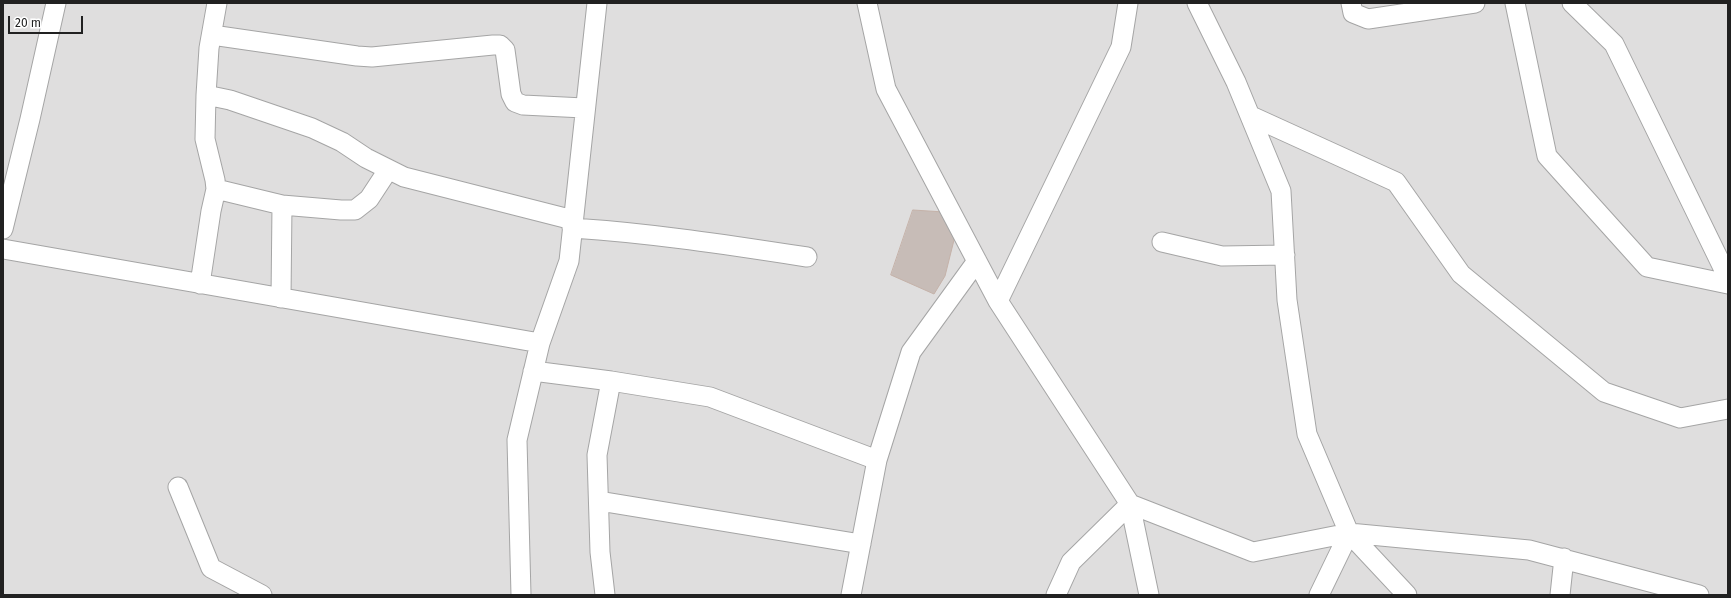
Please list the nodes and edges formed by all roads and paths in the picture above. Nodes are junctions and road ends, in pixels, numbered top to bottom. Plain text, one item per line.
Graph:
1 (56, 3) edge
2 (217, 3) edge
3 (597, 3) edge
4 (867, 3) edge
5 (1128, 3) edge
6 (1196, 3) edge
7 (1351, 3) edge
8 (1475, 3) edge
9 (1515, 3) edge
10 (1572, 3) edge
11 (212, 35) junction
12 (206, 95) junction
13 (584, 108) junction
14 (1251, 116) junction
15 (388, 170) junction
16 (216, 189) junction
17 (7, 195) edge
18 (282, 205) junction
19 (573, 224) junction
20 (3, 229) edge
21 (1162, 242) dead end
22 (3, 250) edge
23 (1285, 255) junction
24 (806, 257) dead end
25 (977, 261) junction
26 (1728, 278) edge
27 (200, 284) junction
28 (1728, 284) edge
29 (281, 298) junction
30 (998, 301) junction
31 (540, 343) junction
32 (533, 371) junction
33 (611, 381) junction
34 (1728, 409) edge
35 (877, 460) junction
36 (178, 487) dead end
37 (599, 501) junction
38 (1130, 504) junction
39 (1349, 533) junction
40 (861, 544) junction
41 (1564, 558) junction
42 (262, 595) edge
43 (521, 595) edge
44 (605, 595) edge
45 (851, 595) edge
46 (1056, 595) edge
47 (1149, 595) edge
48 (1319, 595) edge
49 (1406, 595) edge
50 (1560, 595) edge
51 (1699, 595) edge

1 - 17 street
2 - 11 street
3 - 13 street
4 - 25 street
5 - 30 street
6 - 14 street
7 - 8 street
9 - 28 street
10 - 26 street
11 - 12 street
11 - 13 street
12 - 15 street
12 - 16 street
13 - 19 street
14 - 23 street
14 - 34 street
15 - 18 street
15 - 19 street
16 - 18 street
16 - 27 street
17 - 20 street
18 - 29 street
19 - 24 street
19 - 31 street
21 - 23 street
22 - 27 street
23 - 39 street
25 - 30 street
25 - 35 street
27 - 29 street
29 - 31 street
30 - 38 street
31 - 32 street
32 - 33 street
32 - 43 street
33 - 35 street
33 - 37 street
35 - 40 street
36 - 42 street
37 - 40 street
37 - 44 street
38 - 39 street
38 - 46 street
38 - 47 street
39 - 41 street
39 - 48 street
39 - 49 street
40 - 45 street
41 - 50 street
41 - 51 street

